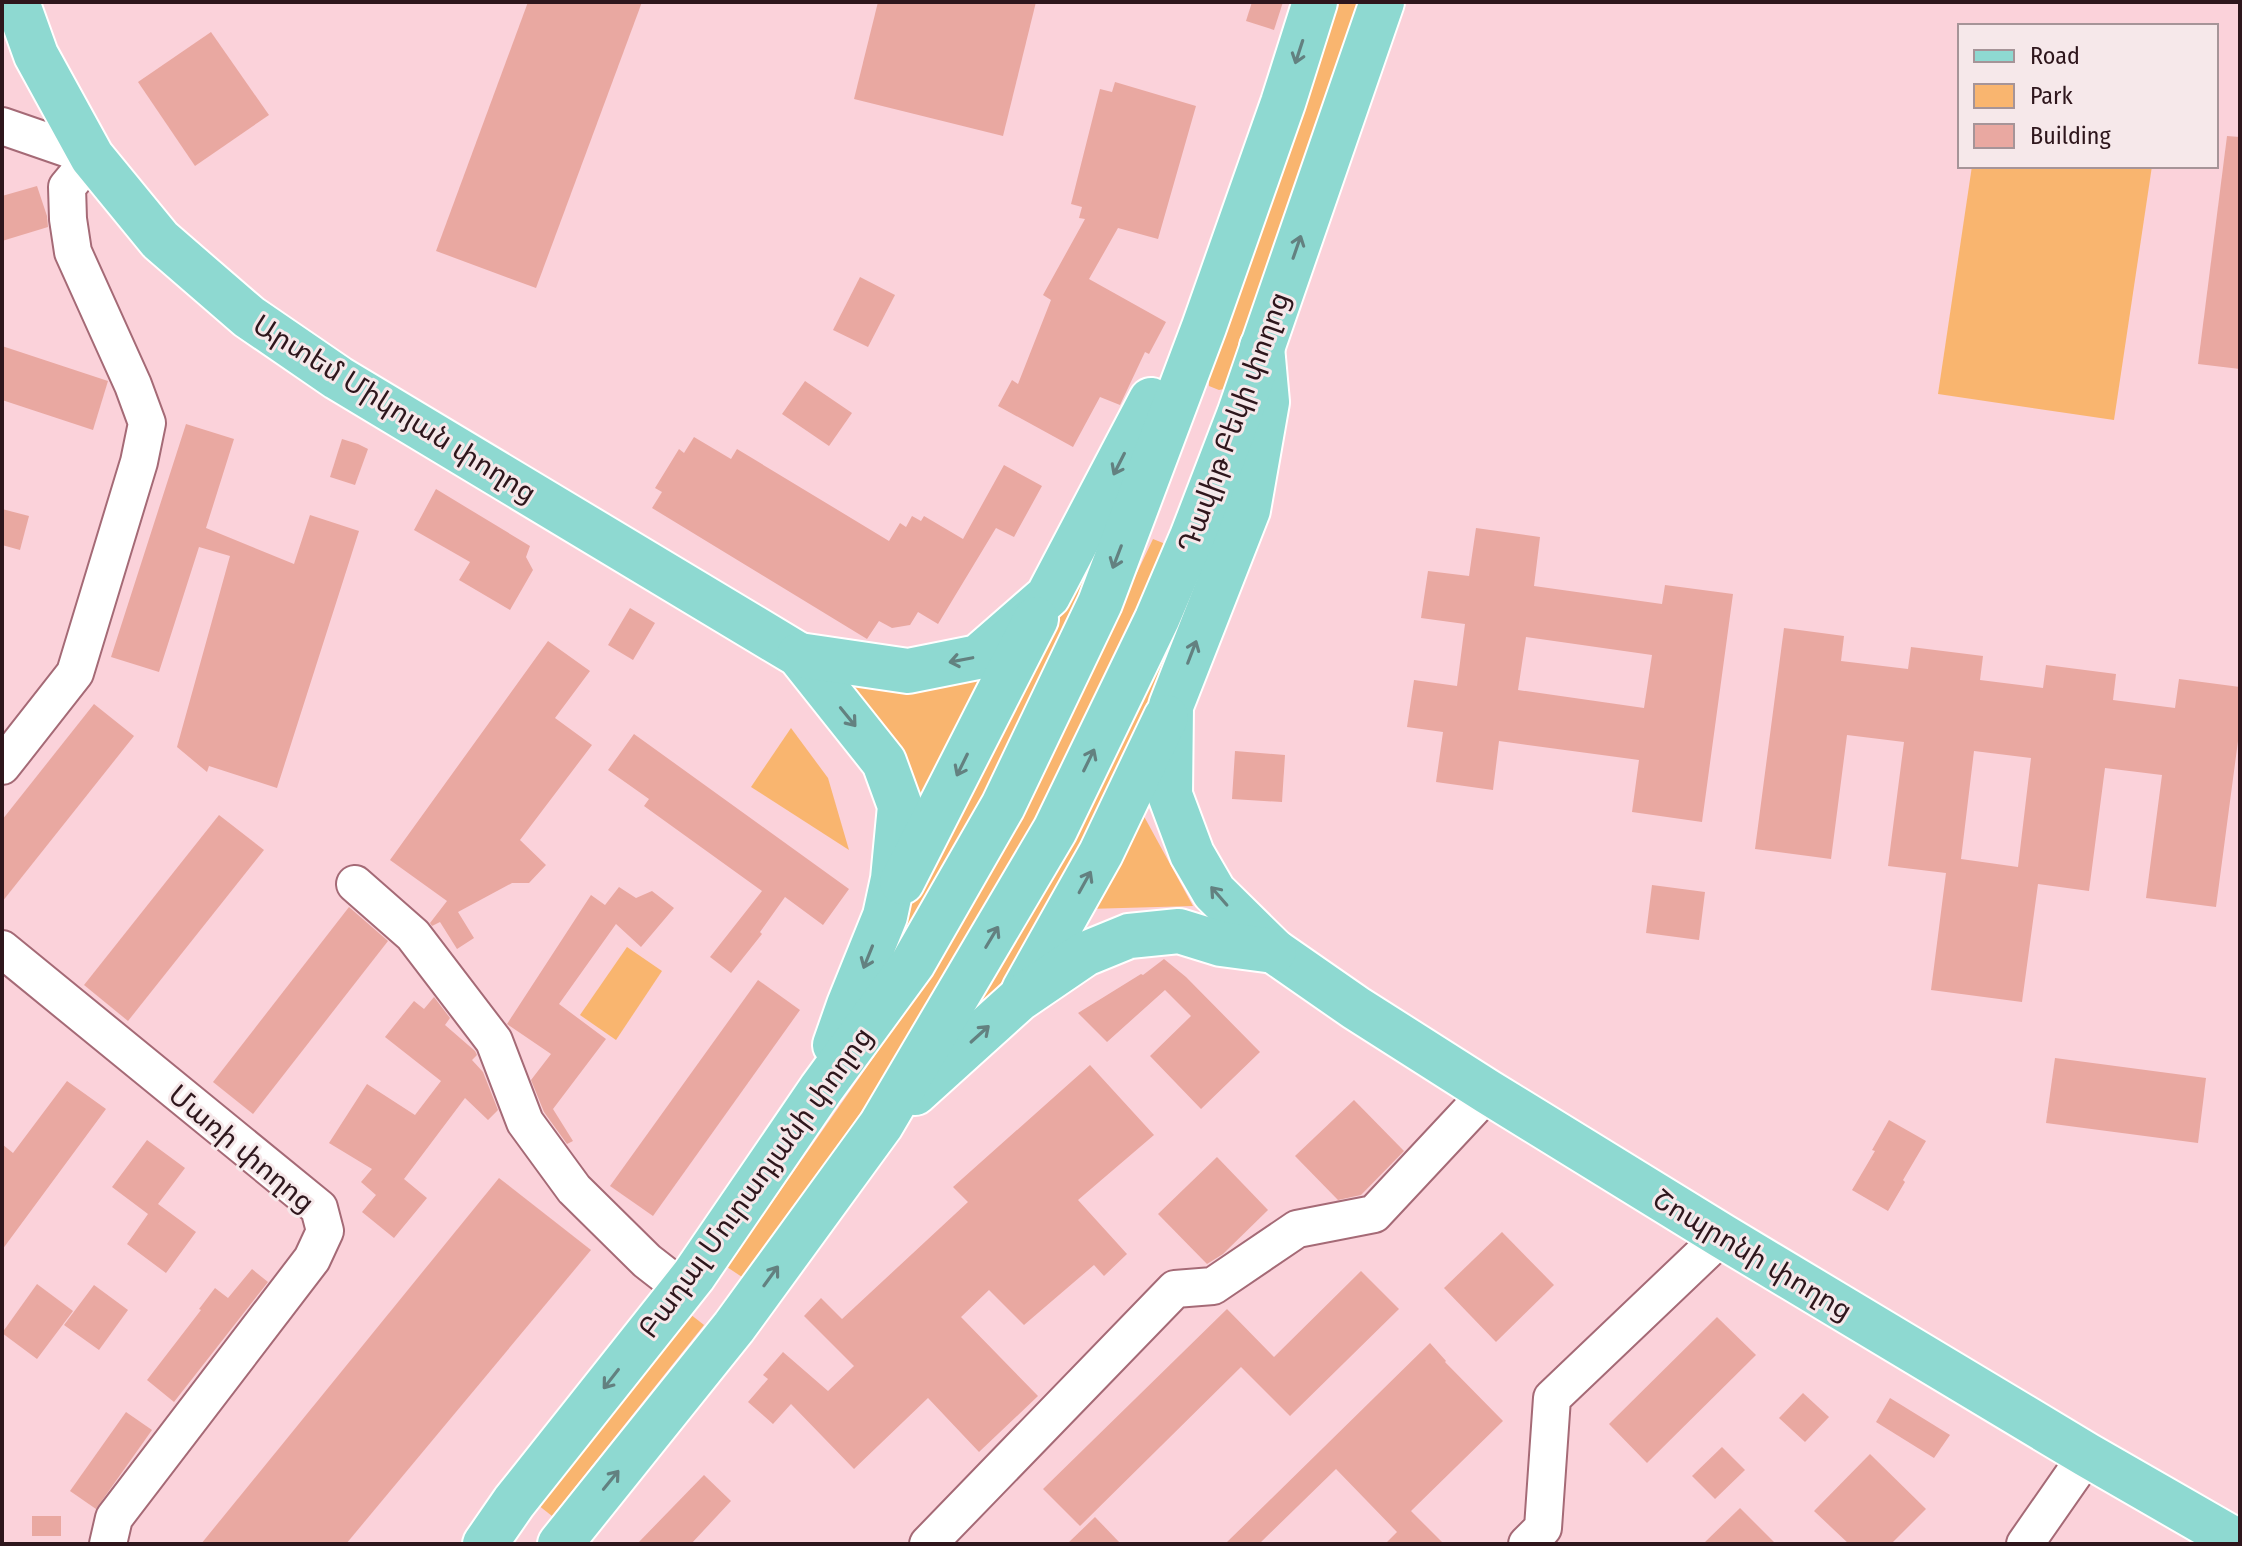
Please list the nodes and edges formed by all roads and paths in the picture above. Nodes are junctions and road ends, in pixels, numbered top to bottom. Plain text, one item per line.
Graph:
1 (17, 2) edge
2 (1315, 2) edge
3 (1382, 2) edge
4 (2, 126) edge
5 (92, 157) junction
6 (1204, 327) junction
7 (1262, 347) junction
8 (1180, 392) junction
9 (1239, 415) junction
10 (1048, 596) junction
11 (799, 655) junction
12 (1171, 706) junction
13 (2, 766) edge
14 (355, 884) dead end
15 (885, 916) junction
16 (2, 949) edge
17 (1274, 951) junction
18 (1019, 999) junction
19 (821, 1089) junction
20 (1488, 1092) junction
21 (881, 1125) junction
22 (1722, 1236) junction
23 (683, 1289) junction
24 (734, 1327) junction
25 (2087, 1455) junction
26 (514, 1502) junction
27 (561, 1543) edge
28 (2240, 1543) edge
29 (108, 1544) edge
30 (485, 1544) edge
31 (928, 1544) edge
32 (1527, 1544) edge
33 (2025, 1544) edge

1 - 5 main road, Արտեմ Միկոյան փողոց
2 -> 6 main road
7 -> 3 main road, Դավիթ Բեկի փողոց
4 - 5 street
5 - 11 main road, Արտեմ Միկոյան փողոց
5 - 13 street
6 - 8 main road
6 -> 10 main road, Արտեմ Միկոյան փողոց
7 - 9 main road, Դավիթ Բեկի փողոց
12 -> 7 main road
8 - 9 main road
8 -> 19 main road, Բադալ Մուրադյանի փողոց
21 -> 9 main road, Դավիթ Բեկի փողոց
10 -> 11 main road, Արտեմ Միկոյան փողոց
10 -> 15 main road
11 -> 15 main road, Արտեմ Միկոյան փողոց
17 -> 12 main road, Շոպրոնի փողոց
18 -> 12 main road
14 - 23 street
15 -> 19 main road, Արտեմ Միկոյան փողոց
16 - 29 street, Մառի փողոց
17 - 18 main road
17 - 20 main road, Շոպրոնի փողոց
21 -> 18 main road
19 - 23 main road, Բադալ Մուրադյանի փողոց
20 - 22 main road, Շոպրոնի փողոց
20 - 31 street
24 -> 21 main road
22 - 25 main road, Շոպրոնի փողոց
22 - 32 street
23 - 24 main road
23 -> 26 main road, Բադալ Մուրադյանի փողոց
27 -> 24 main road
25 - 28 main road, Շոպրոնի փողոց
25 - 33 street
26 - 27 main road
26 - 30 main road, Բադալ Մուրադյանի փողոց

